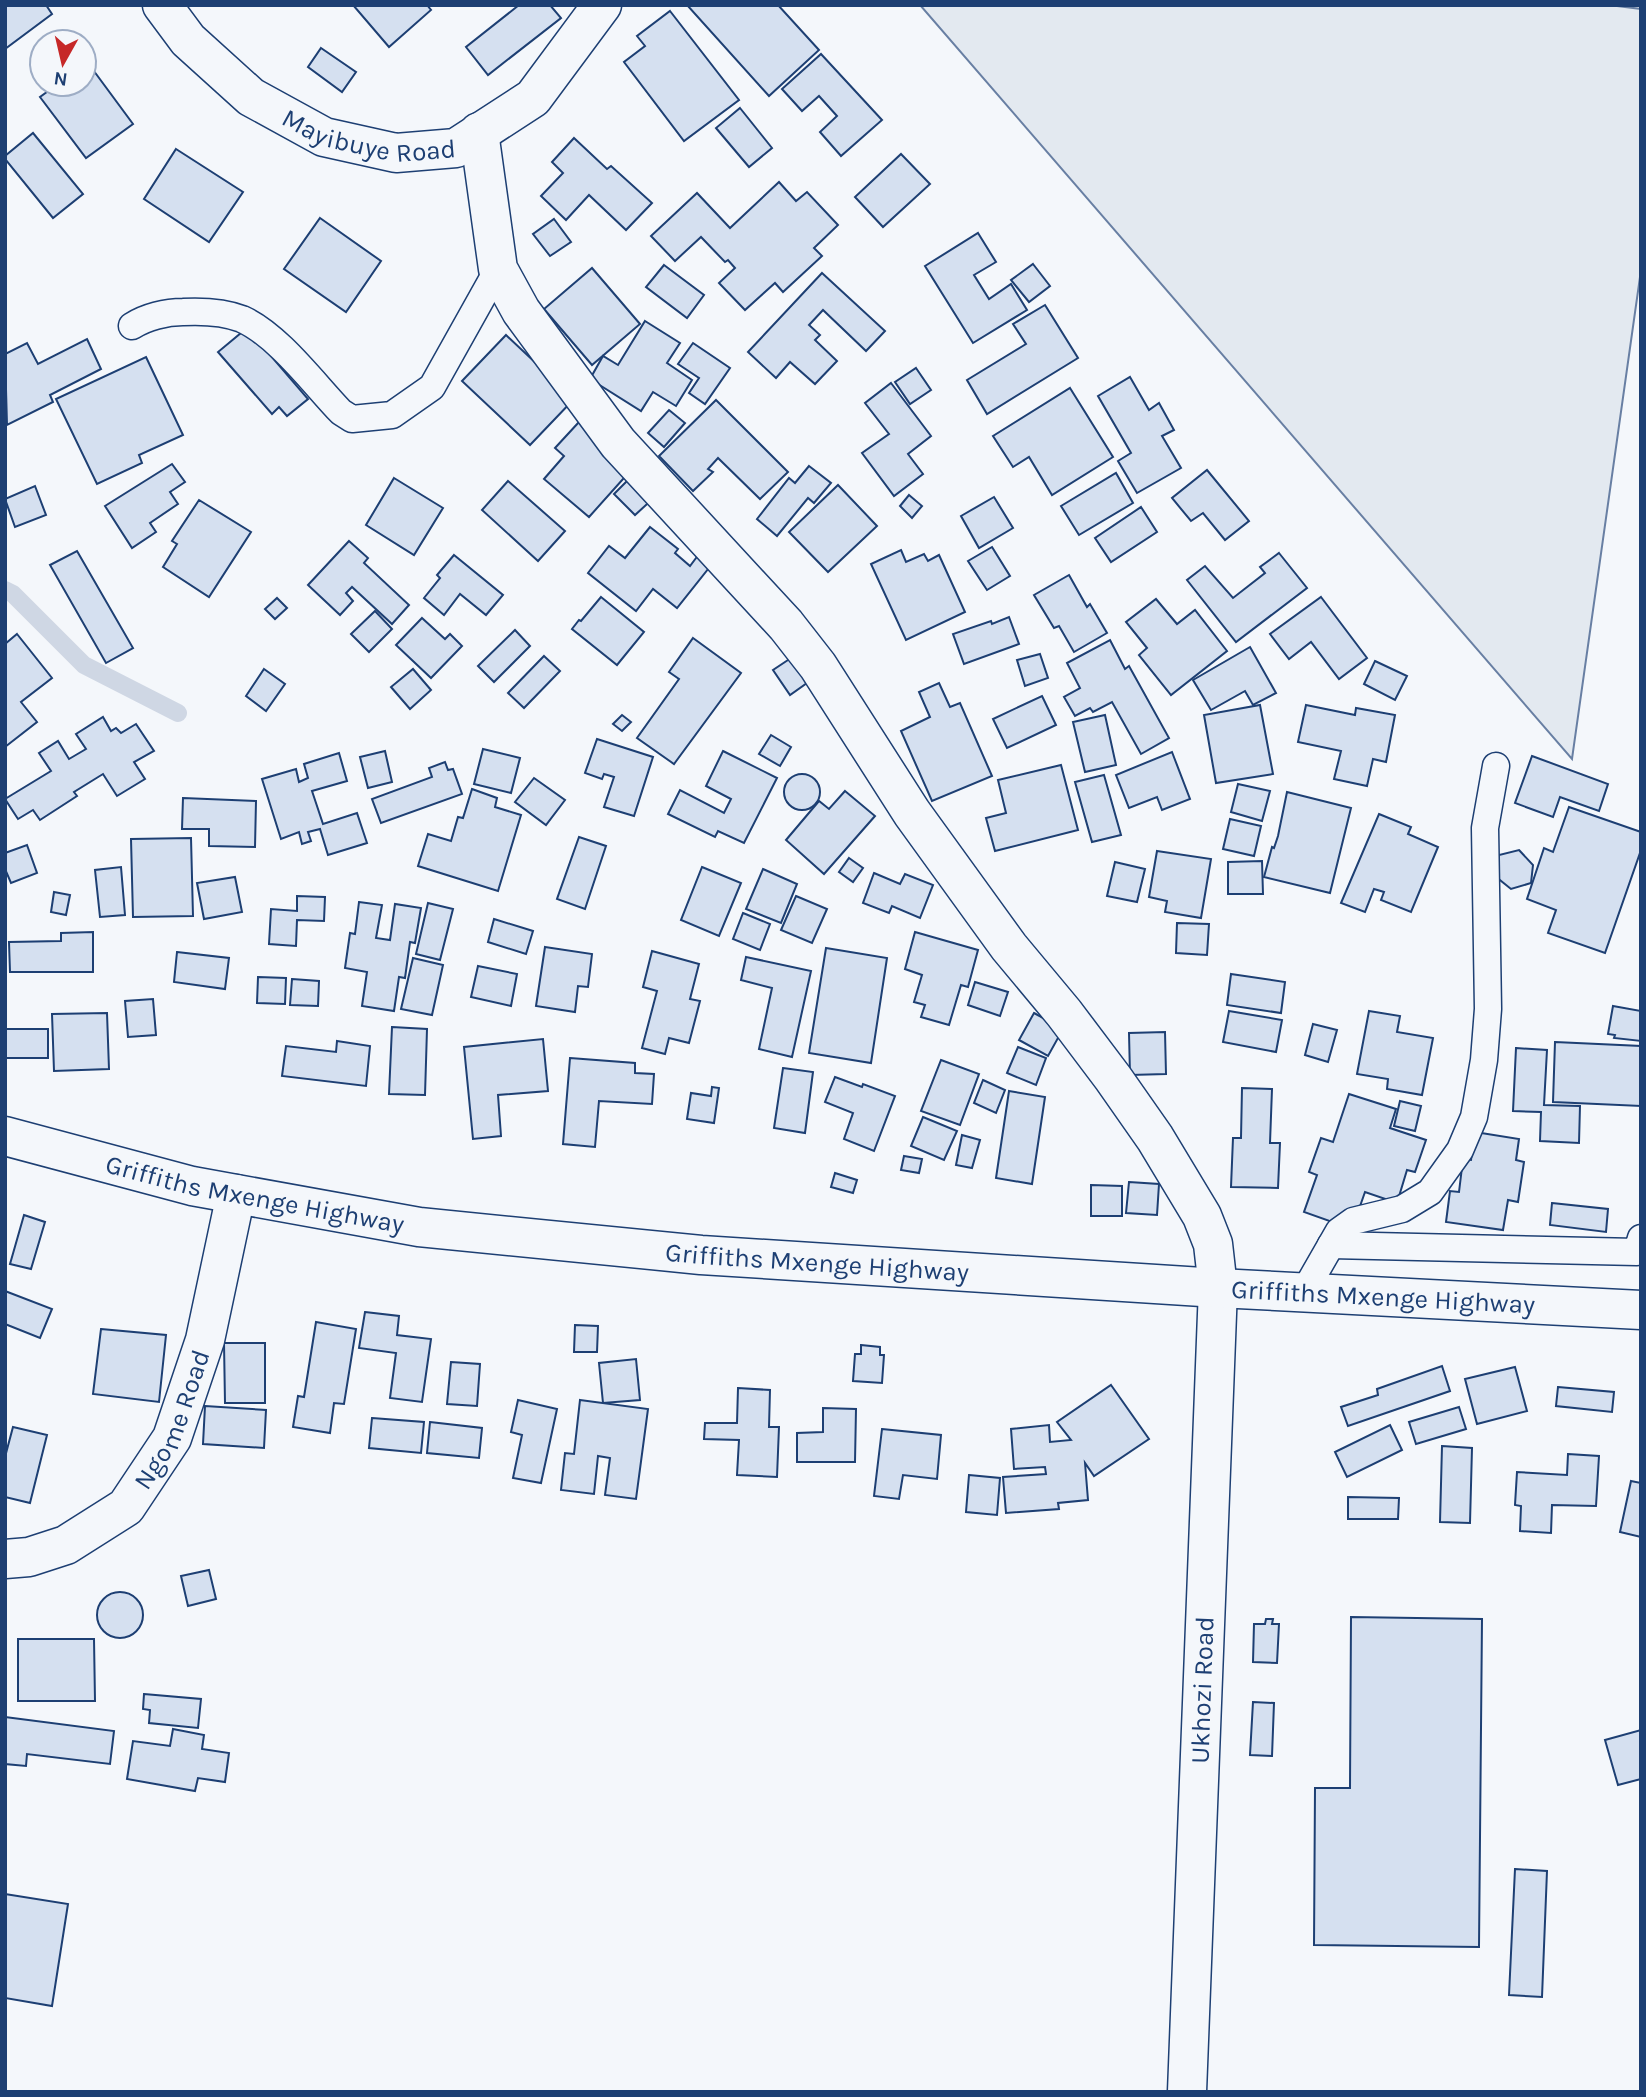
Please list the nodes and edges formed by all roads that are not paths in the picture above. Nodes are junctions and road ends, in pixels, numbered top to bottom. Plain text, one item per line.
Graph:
1 (162, 5) edge
2 (602, 5) edge
3 (479, 132) junction
4 (498, 269) junction
5 (132, 326) dead end
6 (1496, 766) dead end
7 (5, 1136) edge
8 (236, 1194) junction
9 (1331, 1244) junction
10 (1640, 1248) edge
11 (1218, 1288) junction
12 (1304, 1293) junction
13 (1641, 1310) edge
14 (5, 1559) edge
15 (1187, 2092) edge

1 - 3 street, Mayibuye Road
2 - 3 street, Mayibuye Road
3 - 4 street
4 - 5 lane
4 - 11 street, Ukhozi Road
6 - 9 lane
7 - 8 street, Griffiths Mxenge Highway
8 - 11 street, Griffiths Mxenge Highway
8 - 14 street, Ngome Road
9 - 10 lane
9 - 12 lane
11 - 12 street, Griffiths Mxenge Highway
11 - 15 street, Ukhozi Road
12 - 13 street, Griffiths Mxenge Highway

